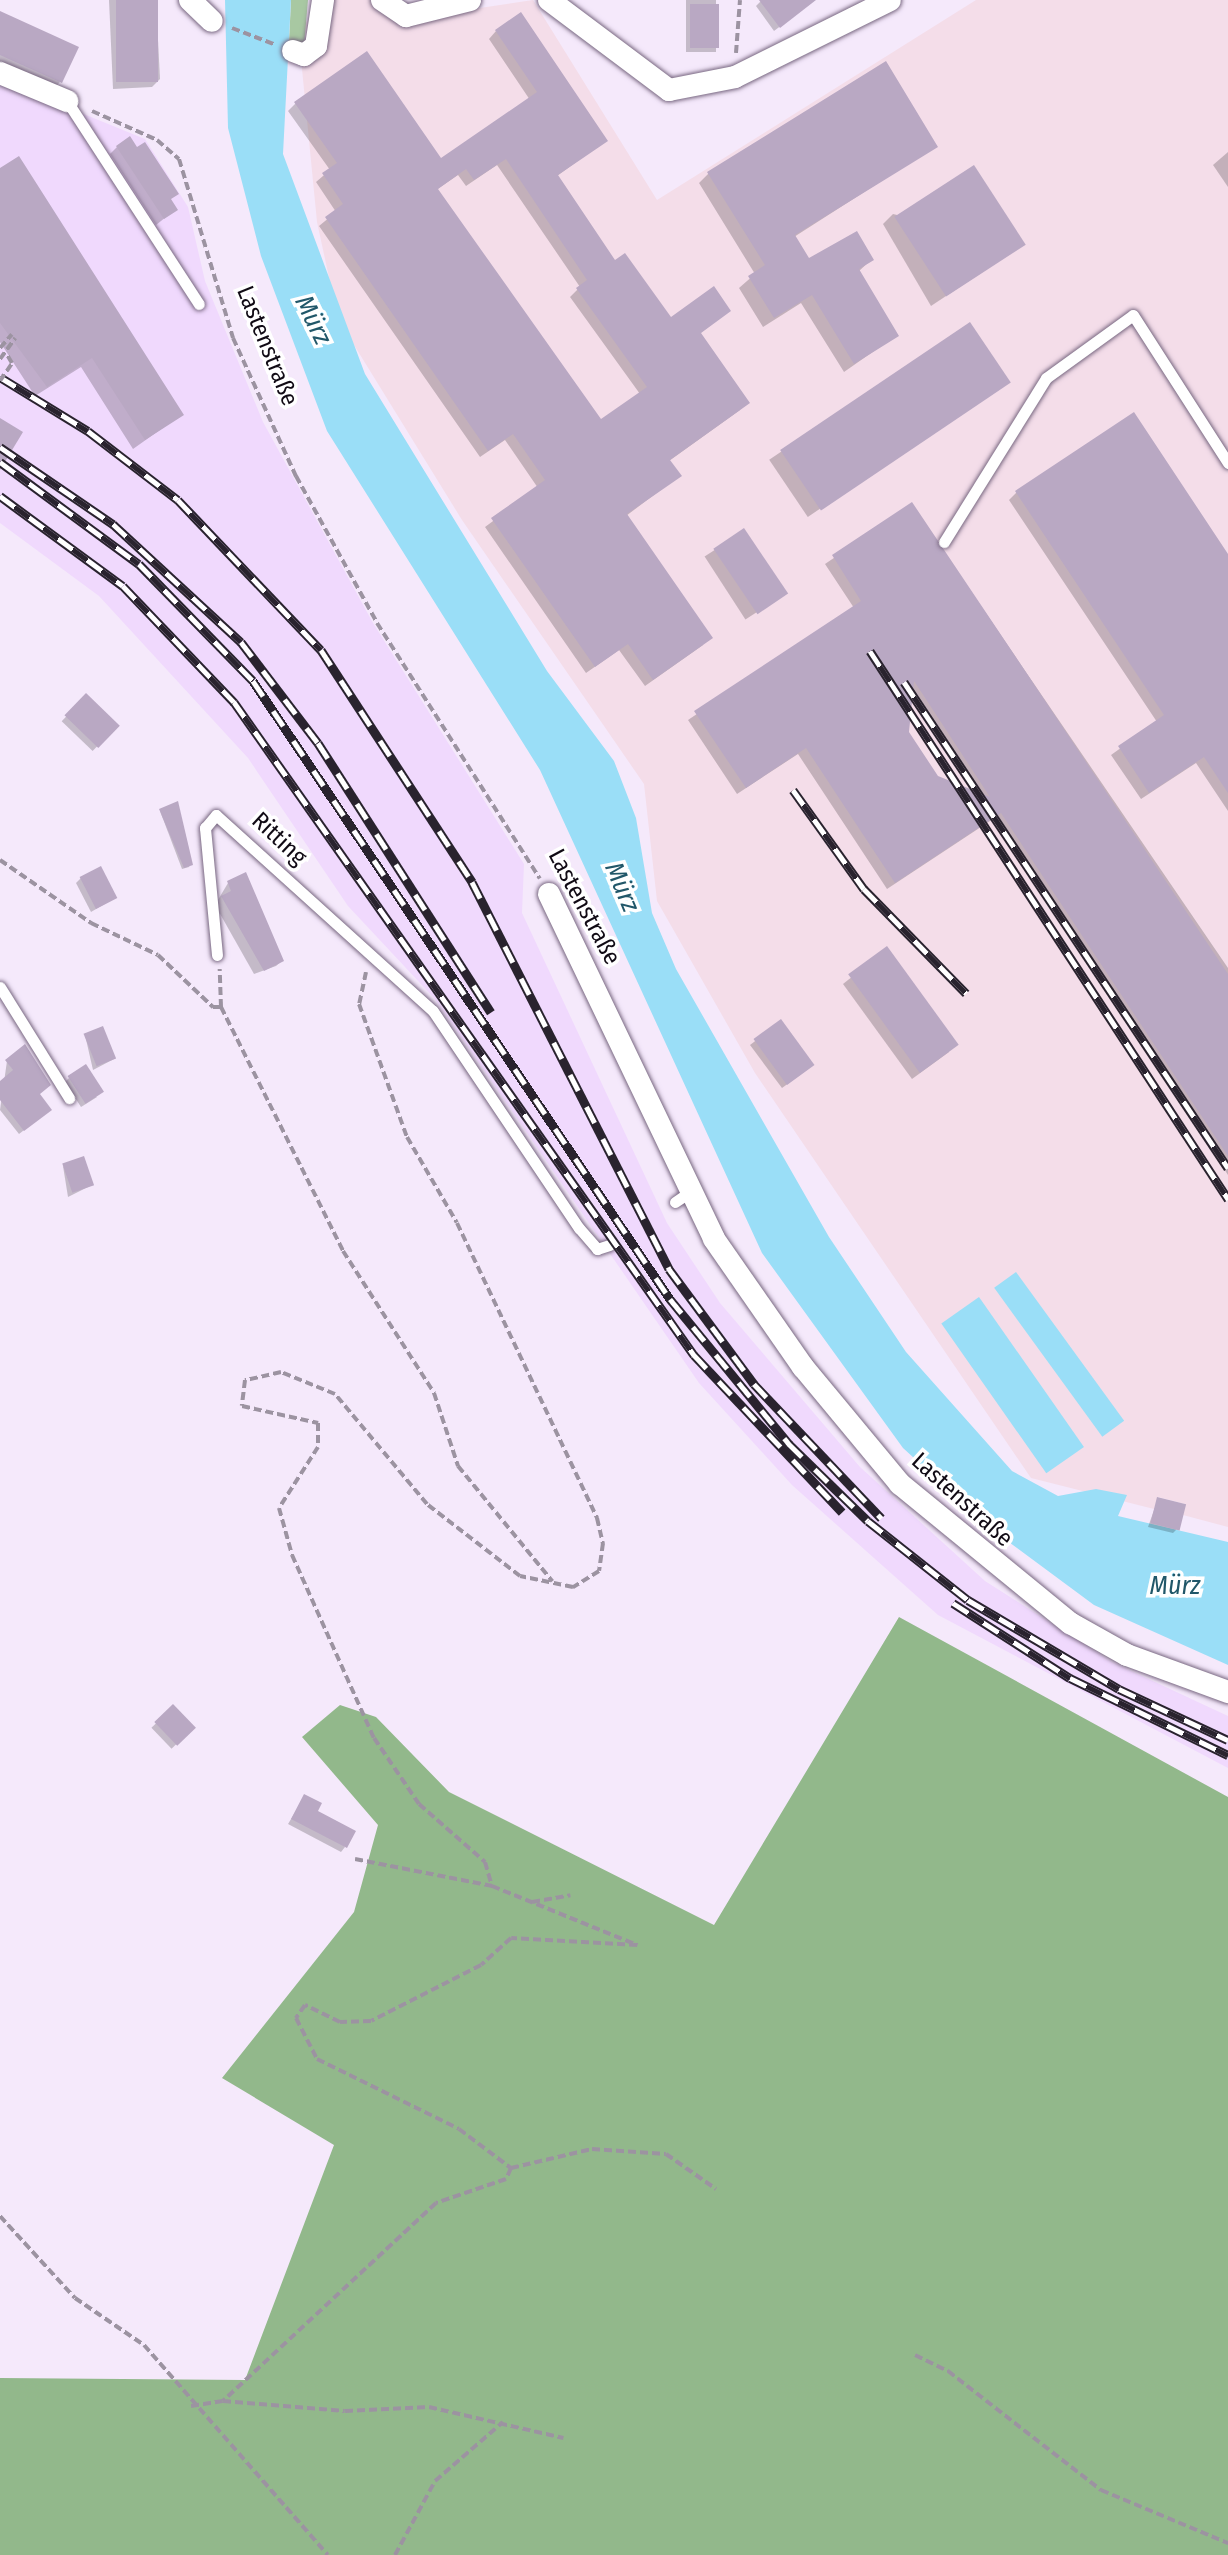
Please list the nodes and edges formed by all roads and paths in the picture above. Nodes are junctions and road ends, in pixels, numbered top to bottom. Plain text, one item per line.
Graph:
1 (190, 0) edge
2 (323, 0) edge
3 (382, 0) edge
4 (470, 0) edge
5 (549, 0) edge
6 (740, 0) edge
7 (890, 0) edge
8 (578, 10) edge
9 (212, 21) joint
10 (293, 51) joint
11 (0, 73) edge
12 (735, 77) junction
13 (67, 101) junction
14 (199, 304) dead end
15 (7, 345) junction
16 (1, 350) edge
17 (0, 381) edge
18 (1228, 463) edge
19 (944, 542) dead end
20 (0, 860) edge
21 (549, 894) joint
22 (217, 955) joint
23 (380, 957) junction
24 (0, 987) edge
25 (221, 1007) junction
26 (69, 1098) dead end
27 (609, 1245) dead end
28 (554, 1583) junction
29 (1228, 1692) edge
30 (355, 1859) dead end
31 (492, 1886) junction
32 (570, 1895) dead end
33 (530, 1902) junction
34 (511, 2168) junction
35 (716, 2189) dead end
36 (0, 2216) edge
37 (915, 2355) dead end
38 (223, 2401) junction
39 (191, 2406) junction
40 (503, 2422) junction
41 (563, 2438) dead end
42 (1228, 2543) edge
43 (328, 2555) edge
44 (395, 2555) edge

1 - 9 street
2 - 10 street
3 - 4 street
5 - 8 street
6 - 12 path
7 - 12 street
8 - 12 street
9 - 10 path
11 - 13 street
13 - 14 lane
13 - 21 path, Lastenstraße
15 - 16 path
15 - 16 path
15 - 16 path
16 - 17 path, bridge
18 - 19 lane
20 - 25 path
21 - 29 street, Lastenstraße
22 - 23 lane, Ritting
22 - 25 path
23 - 27 lane, Ritting
23 - 28 path
24 - 26 lane
25 - 28 path
28 - 31 path
30 - 31 path
31 - 33 path
32 - 33 path
33 - 34 path
34 - 35 path
34 - 38 path
36 - 39 path
37 - 42 path
38 - 39 path
38 - 40 path
39 - 43 path
40 - 41 path
40 - 44 path

